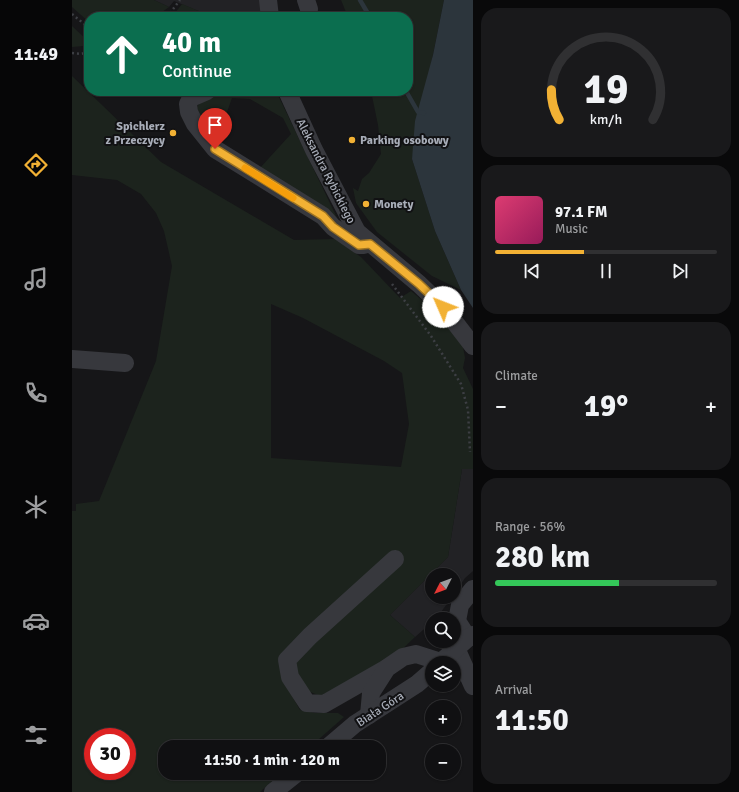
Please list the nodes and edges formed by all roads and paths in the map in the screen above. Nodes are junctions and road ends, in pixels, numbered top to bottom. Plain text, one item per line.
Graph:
1 (180, 0) edge
2 (268, 0) edge
3 (171, 12) edge
4 (269, 12) edge
5 (72, 14) edge
6 (84, 24) edge
7 (72, 53) edge
8 (84, 53) edge
9 (196, 96) edge
10 (289, 96) edge
11 (370, 244) junction
12 (388, 280) dead end
13 (473, 346) edge
14 (72, 359) edge
15 (125, 363) dead end
16 (470, 452) dead end
17 (395, 559) dead end
18 (473, 589) edge
19 (466, 641) edge
20 (448, 656) edge
21 (425, 658) edge
22 (387, 668) junction
23 (425, 677) edge
24 (473, 686) edge
25 (369, 715) junction
26 (337, 740) edge
27 (288, 780) edge
28 (273, 792) edge

1 - 3 path
2 - 4 street
5 - 6 path
7 - 8 path
9 - 11 street
10 - 11 street, Aleksandra Rybickiego
11 - 13 street, Aleksandra Rybickiego
12 - 16 path
14 - 15 street
17 - 22 street
18 - 19 street
19 - 20 street, Biała Góra
19 - 24 street
21 - 22 street
22 - 25 street
23 - 25 street, Biała Góra
25 - 26 street, Biała Góra
27 - 28 street

